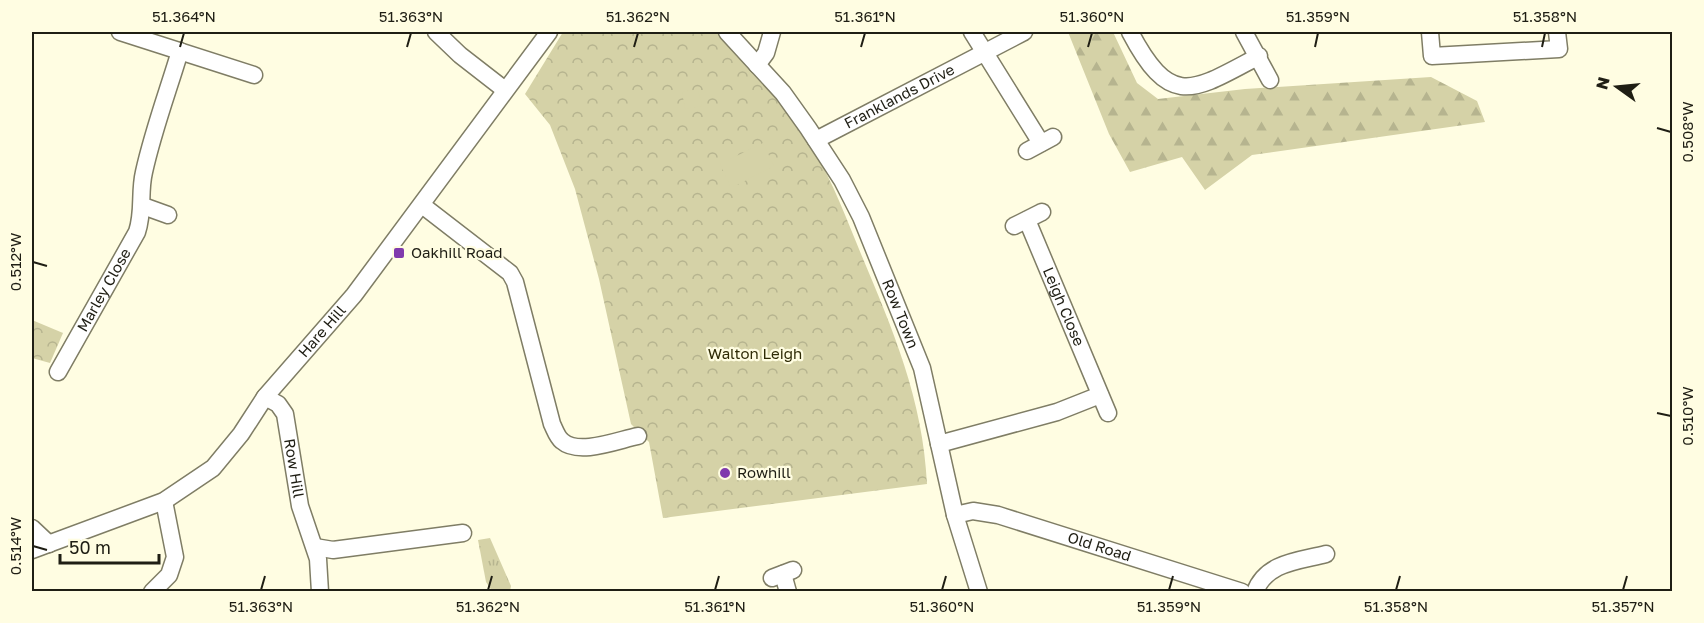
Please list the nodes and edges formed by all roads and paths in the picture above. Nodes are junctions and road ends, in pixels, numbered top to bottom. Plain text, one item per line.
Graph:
1 (124, 32) edge
2 (436, 32) edge
3 (549, 32) edge
4 (727, 32) edge
5 (772, 32) edge
6 (972, 32) edge
7 (1024, 32) edge
8 (1130, 32) edge
9 (1244, 32) edge
10 (1430, 32) edge
11 (1557, 32) edge
12 (180, 51) junction
13 (985, 53) junction
14 (1259, 56) junction
15 (757, 64) junction
16 (254, 75) dead end
17 (1270, 80) dead end
18 (505, 90) junction
19 (816, 140) junction
20 (1041, 143) dead end
21 (422, 205) junction
22 (143, 206) junction
23 (168, 215) dead end
24 (1028, 219) dead end
25 (58, 372) dead end
26 (1100, 395) junction
27 (265, 398) junction
28 (1108, 413) dead end
29 (638, 436) dead end
30 (939, 444) junction
31 (164, 501) junction
32 (955, 515) junction
33 (32, 528) edge
34 (463, 533) dead end
35 (49, 544) junction
36 (315, 547) junction
37 (32, 550) edge
38 (1326, 554) dead end
39 (783, 574) dead end
40 (152, 591) edge
41 (320, 591) edge
42 (788, 591) edge
43 (979, 591) edge
44 (1242, 591) edge
45 (1255, 591) edge

1 - 12 street
2 - 18 street
3 - 18 street, Hare Hill
4 - 15 street, Row Town
5 - 15 street
6 - 13 street
7 - 13 street, Franklands Drive
8 - 14 street
9 - 14 street
10 - 11 street
12 - 16 street
12 - 22 street, Marley Close
13 - 19 street, Franklands Drive
13 - 20 street
14 - 17 street
15 - 19 street, Row Town
18 - 21 street, Hare Hill
19 - 30 street, Row Town
21 - 27 street, Hare Hill
21 - 29 street
22 - 23 street
22 - 25 street, Marley Close
24 - 26 street, Leigh Close
26 - 28 street, Leigh Close
26 - 30 street
27 - 31 street, Hare Hill
27 - 36 street, Row Hill
30 - 32 street, Row Town
31 - 35 street, Hare Hill
31 - 40 street
32 - 43 street, Row Town
32 - 44 street, Old Road
33 - 35 street
34 - 36 street
35 - 37 street, Hare Hill
36 - 41 street, Row Hill
38 - 45 street
39 - 42 street

